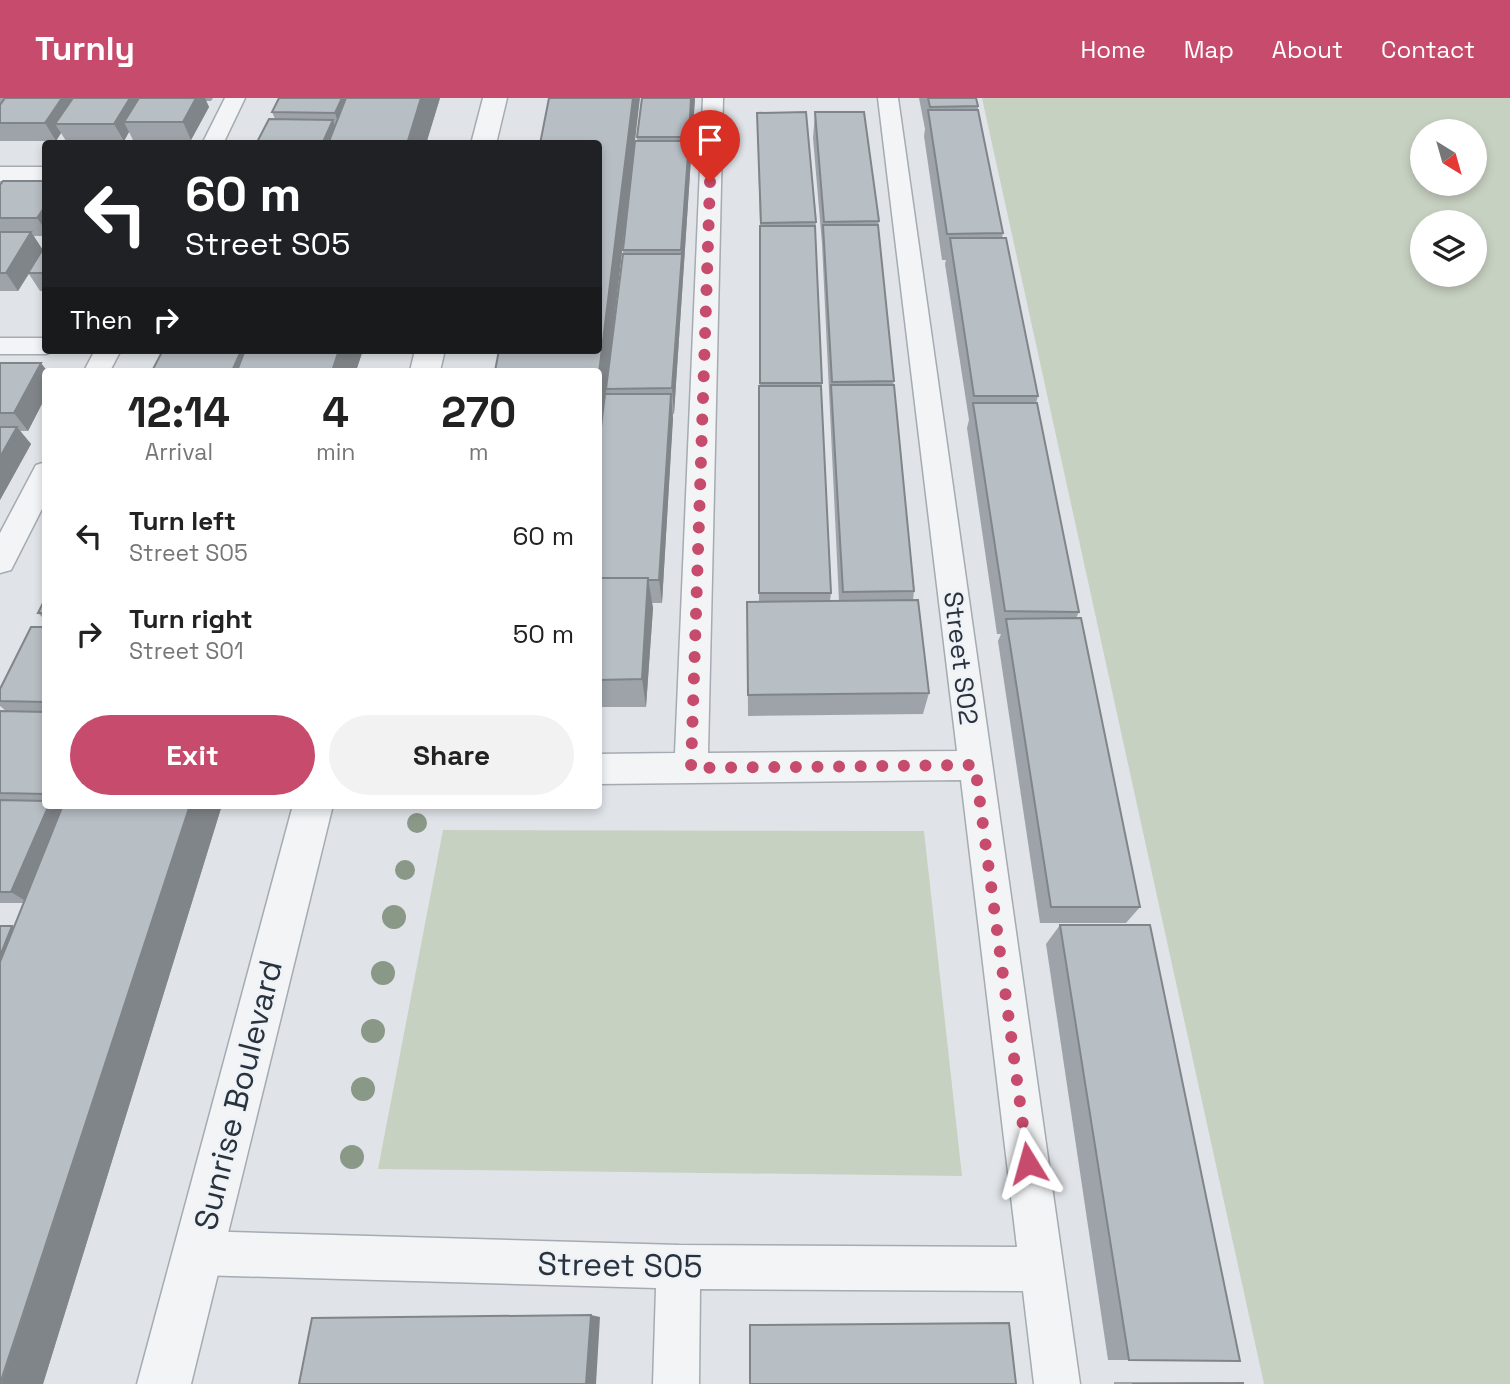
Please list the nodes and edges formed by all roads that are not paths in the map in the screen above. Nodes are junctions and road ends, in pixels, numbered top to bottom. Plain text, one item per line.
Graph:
1 (235, 98) edge
2 (495, 98) edge
3 (713, 98) edge
4 (888, 98) edge
5 (214, 140) edge
6 (485, 140) edge
7 (0, 174) edge
8 (42, 174) edge
9 (0, 346) edge
10 (42, 346) edge
11 (42, 480) edge
12 (0, 562) edge
13 (975, 765) junction
14 (691, 768) junction
15 (602, 769) edge
16 (312, 809) edge
17 (198, 1253) junction
18 (679, 1267) junction
19 (1041, 1269) junction
20 (164, 1384) edge
21 (676, 1384) edge
22 (1056, 1384) edge

1 - 5 street
2 - 6 street
3 - 14 street
4 - 13 street, Street S02
7 - 8 street
9 - 10 street
11 - 12 street
13 - 14 street
13 - 19 street, Street S02
14 - 15 street
16 - 17 street, Sunrise Boulevard
17 - 18 street, Street S05
17 - 20 street, Sunrise Boulevard
18 - 19 street, Street S05
18 - 21 street
19 - 22 street, Street S02

